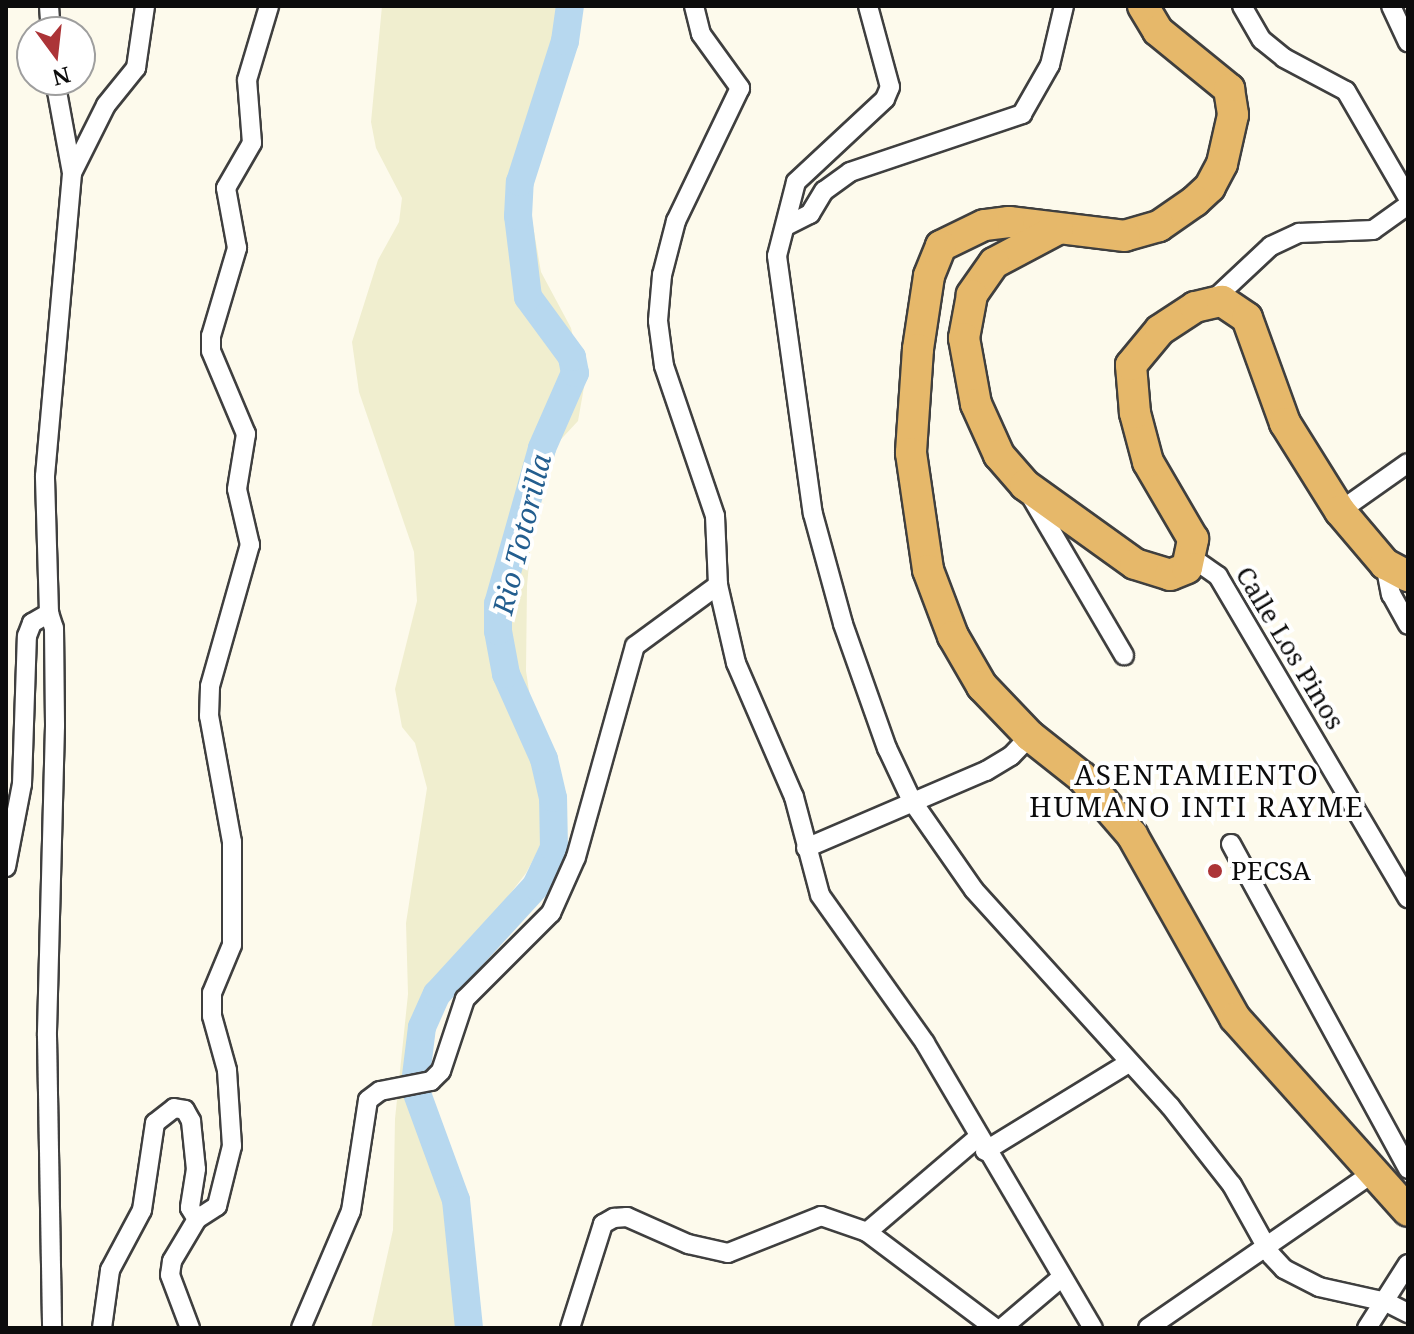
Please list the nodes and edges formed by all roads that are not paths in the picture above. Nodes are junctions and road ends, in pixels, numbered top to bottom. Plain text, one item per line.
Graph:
1 (145, 6) edge
2 (269, 6) edge
3 (694, 6) edge
4 (868, 6) edge
5 (1064, 6) edge
6 (1143, 6) edge
7 (1242, 6) edge
8 (1391, 6) edge
9 (1408, 42) edge
10 (58, 96) edge
11 (72, 173) junction
12 (1408, 198) edge
13 (1408, 205) edge
14 (788, 225) junction
15 (1060, 229) junction
16 (941, 246) junction
17 (994, 263) junction
18 (1210, 303) junction
19 (1408, 463) edge
20 (1025, 485) junction
21 (1340, 511) junction
22 (1191, 557) junction
23 (1396, 570) edge
24 (718, 585) junction
25 (49, 613) junction
26 (1408, 625) edge
27 (1124, 655) dead end
28 (1030, 736) junction
29 (912, 801) junction
30 (1231, 844) dead end
31 (806, 848) junction
32 (6, 867) edge
33 (1408, 898) edge
34 (1127, 1064) junction
35 (981, 1145) junction
36 (1408, 1169) edge
37 (1373, 1173) junction
38 (1408, 1211) edge
39 (197, 1219) junction
40 (867, 1232) junction
41 (1266, 1248) junction
42 (1408, 1264) edge
43 (1061, 1278) junction
44 (1386, 1302) junction
45 (1408, 1313) edge
46 (52, 1328) edge
47 (102, 1328) edge
48 (190, 1328) edge
49 (301, 1328) edge
50 (570, 1328) edge
51 (995, 1328) edge
52 (1002, 1328) edge
53 (1093, 1328) edge
54 (1148, 1328) edge
55 (1367, 1328) edge

1 - 11 street
2 - 39 street
3 - 24 street
4 - 14 street
5 - 14 street
6 - 15 highway
7 - 12 street
8 - 9 street
10 - 11 street
11 - 25 street
13 - 18 street
14 - 29 street
15 - 16 highway
15 - 17 highway
16 - 17 highway
16 - 28 highway
17 - 20 highway
18 - 21 highway
18 - 22 highway
19 - 21 street
20 - 22 highway
20 - 27 street
21 - 23 highway
22 - 33 street, Calle Los Pinos
23 - 26 street
24 - 31 street
24 - 49 street
25 - 32 street
25 - 46 street
28 - 29 street
28 - 37 highway
29 - 31 street
29 - 34 street
30 - 36 street
31 - 35 street
34 - 35 street
34 - 41 street
35 - 40 street
35 - 43 street
37 - 38 highway
37 - 41 street
39 - 47 street
39 - 48 street
40 - 50 street
40 - 51 street
41 - 44 street
41 - 54 street
42 - 44 street
43 - 52 street
43 - 53 street
44 - 45 street
44 - 55 street

